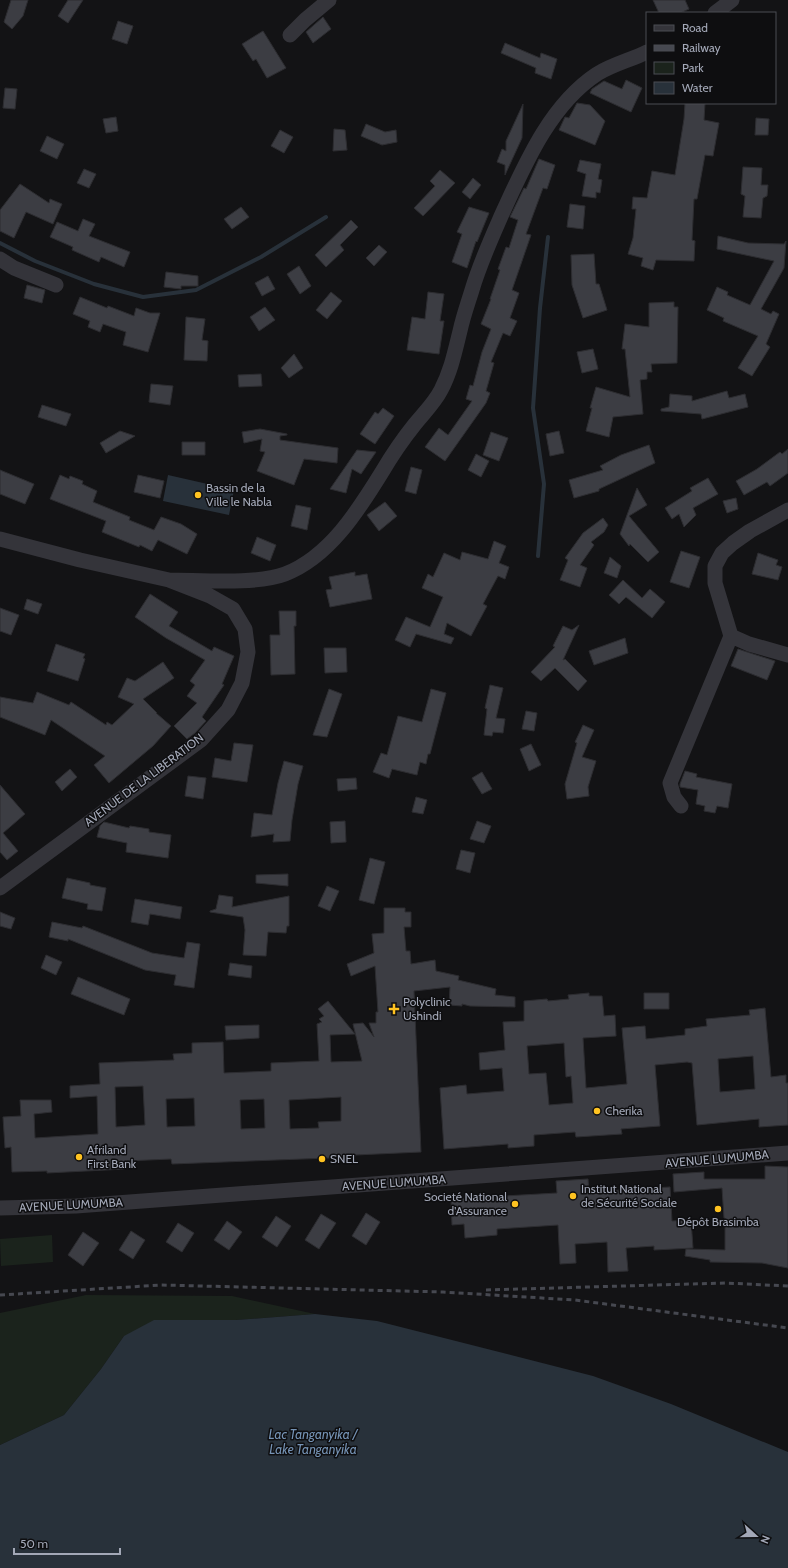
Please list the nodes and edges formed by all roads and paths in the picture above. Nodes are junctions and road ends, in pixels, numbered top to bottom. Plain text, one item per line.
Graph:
1 (329, 0) edge
2 (732, 0) edge
3 (716, 12) edge
4 (290, 35) dead end
5 (646, 52) edge
6 (0, 259) edge
7 (56, 285) dead end
8 (788, 510) edge
9 (0, 539) edge
10 (169, 580) junction
11 (731, 636) junction
12 (788, 654) edge
13 (681, 806) dead end
14 (3, 886) edge
15 (788, 1153) edge
16 (0, 1208) edge

1 - 4 street
2 - 3 street
5 - 10 street
6 - 7 street
8 - 11 street
9 - 10 street, AVENUE DE LA LIBERATION
10 - 14 street, AVENUE DE LA LIBERATION
11 - 12 street
11 - 13 street
15 - 16 street, AVENUE LUMUMBA

